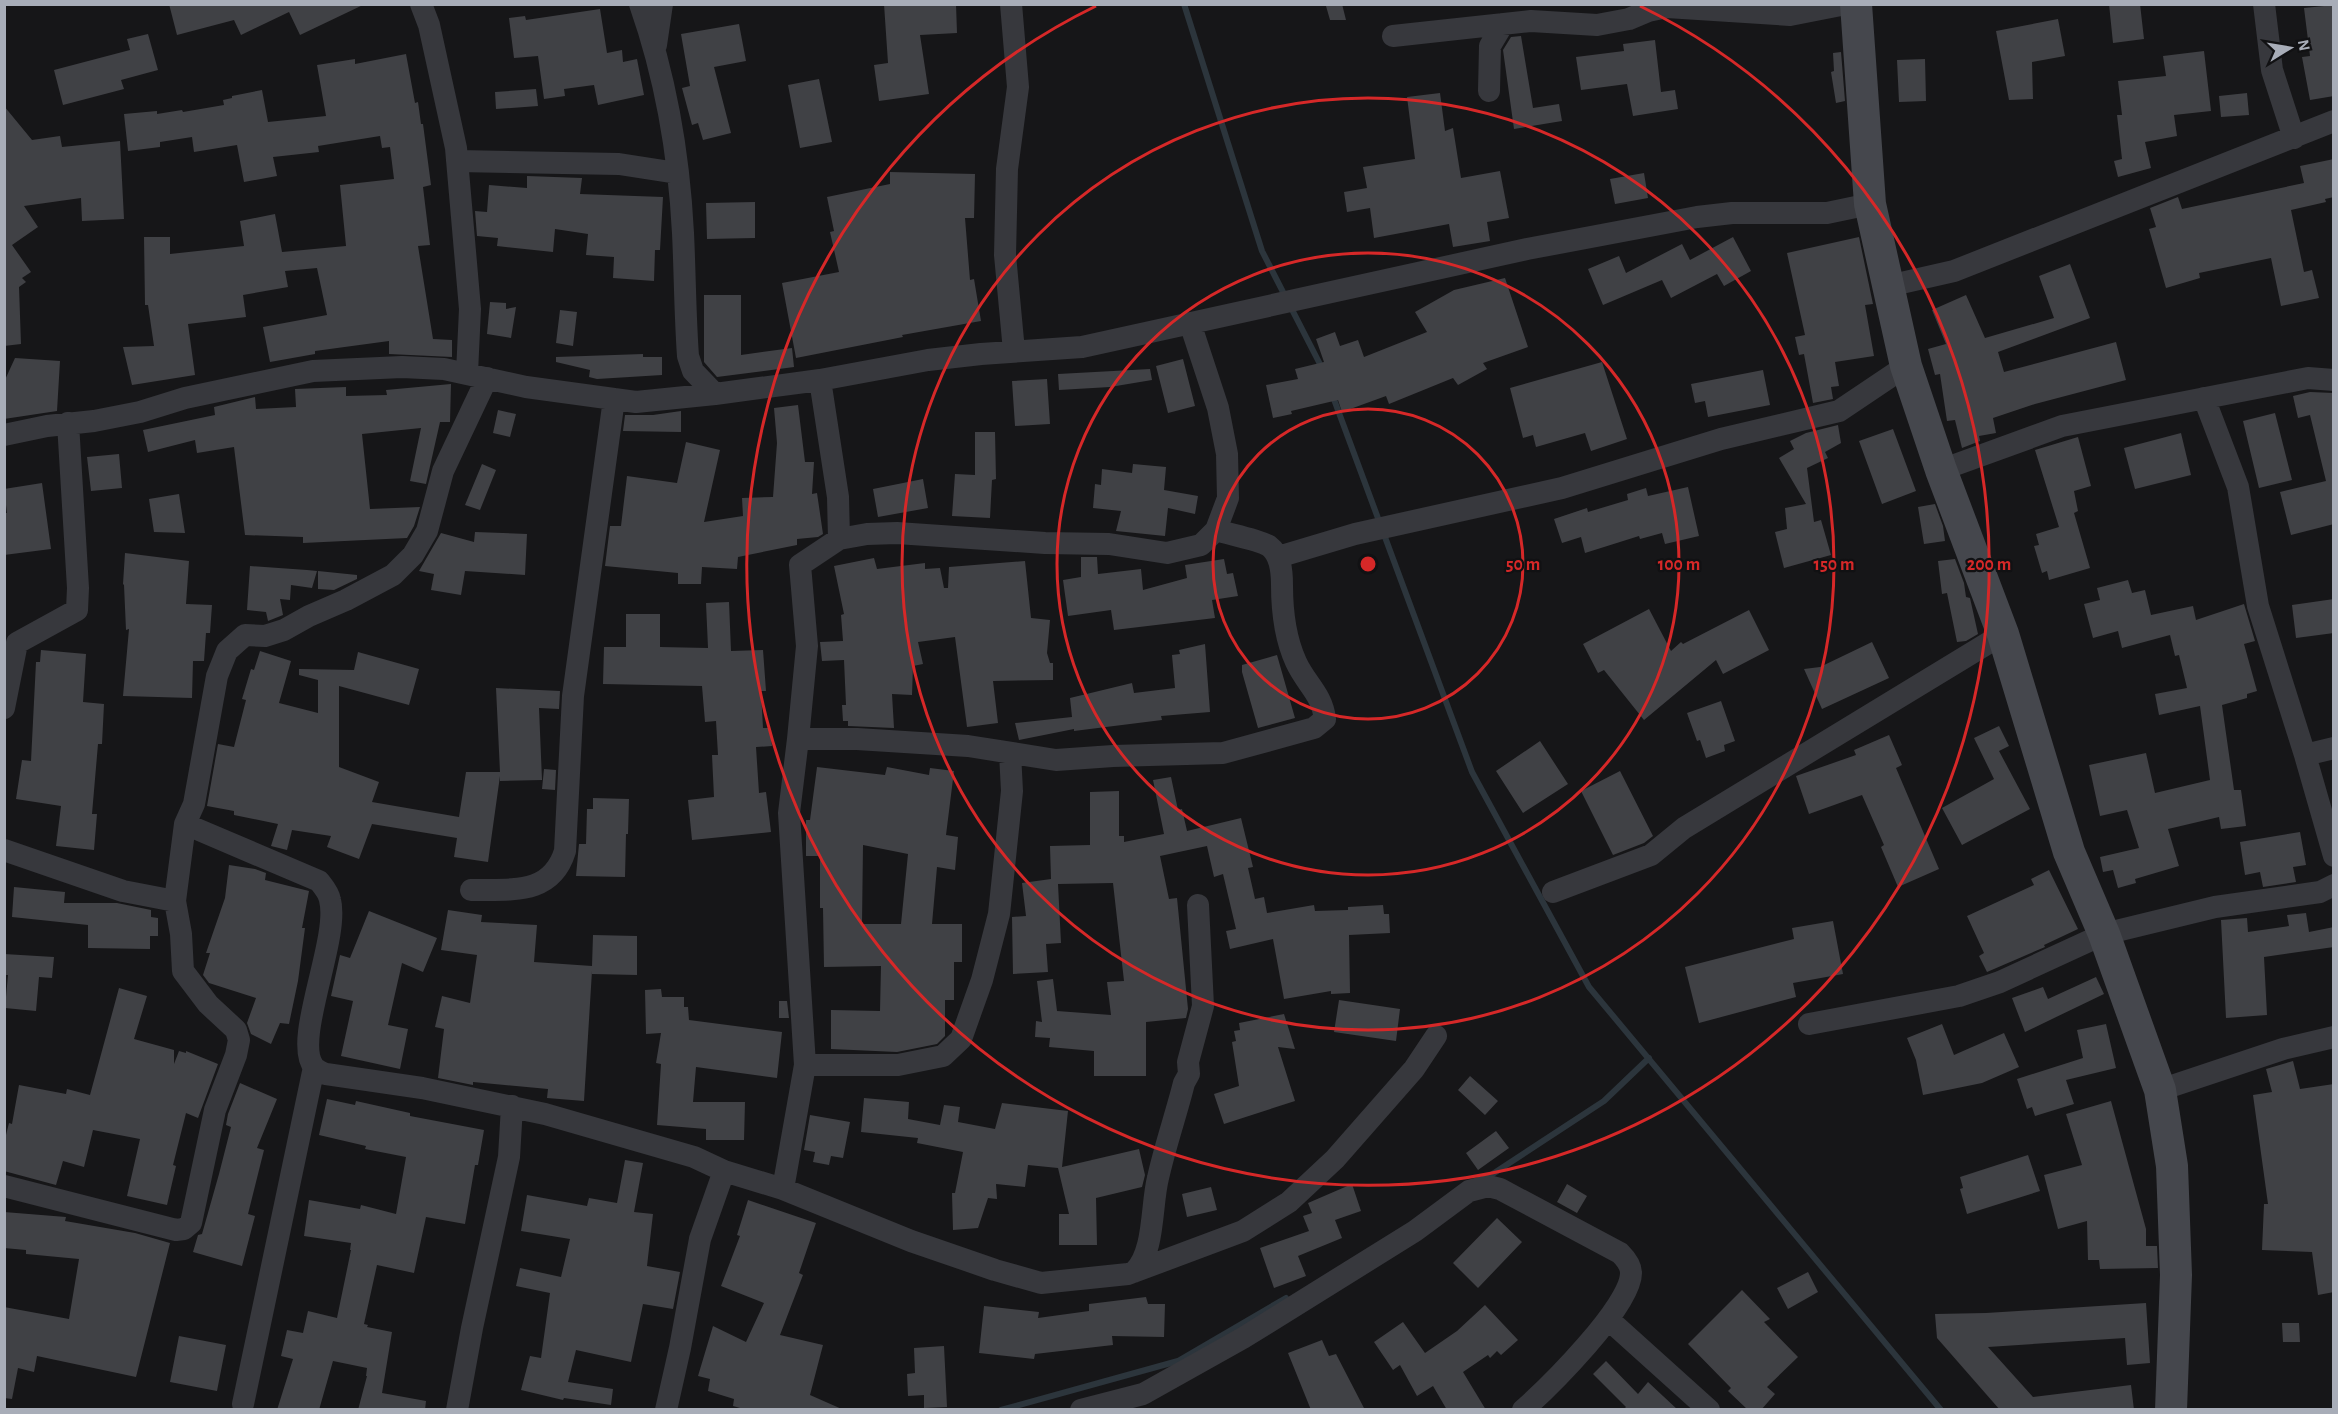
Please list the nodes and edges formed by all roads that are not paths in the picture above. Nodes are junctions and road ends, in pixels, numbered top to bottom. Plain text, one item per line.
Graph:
1 (421, 4) edge
2 (640, 4) edge
3 (662, 4) edge
4 (1011, 4) edge
5 (1846, 4) edge
6 (1856, 4) edge
7 (2264, 4) edge
8 (1647, 8) edge
9 (1503, 24) junction
10 (1393, 36) dead end
11 (656, 49) junction
12 (1490, 91) dead end
13 (2334, 121) edge
14 (2294, 138) junction
15 (457, 161) junction
16 (677, 173) junction
17 (1870, 204) junction
18 (1888, 286) junction
19 (1190, 323) junction
20 (1014, 351) junction
21 (1906, 366) junction
22 (477, 375) junction
23 (820, 380) junction
24 (2334, 380) edge
25 (715, 394) junction
26 (2205, 398) junction
27 (614, 399) junction
28 (68, 423) junction
29 (4, 435) edge
30 (1941, 470) junction
31 (1216, 530) junction
32 (839, 539) junction
33 (1278, 556) junction
34 (2002, 634) junction
35 (4, 708) edge
36 (798, 739) junction
37 (2334, 748) edge
38 (1010, 753) junction
39 (2305, 755) junction
40 (185, 825) junction
41 (4, 850) edge
42 (2334, 856) edge
43 (2334, 885) edge
44 (471, 890) dead end
45 (1553, 892) dead end
46 (175, 901) junction
47 (1198, 905) dead end
48 (2104, 934) junction
49 (1809, 1024) dead end
50 (1436, 1036) dead end
51 (2334, 1037) edge
52 (805, 1065) junction
53 (314, 1067) junction
54 (2160, 1090) junction
55 (512, 1107) junction
56 (724, 1171) junction
57 (4, 1186) edge
58 (783, 1189) junction
59 (1134, 1272) junction
60 (1608, 1318) junction
61 (243, 1404) dead end
62 (457, 1410) edge
63 (666, 1410) edge
64 (1081, 1410) edge
65 (1523, 1410) edge
66 (1709, 1410) edge
67 (2171, 1410) edge

1 - 15 street
2 - 11 street
3 - 11 street
4 - 20 street
5 - 8 street
6 - 17 street
7 - 14 street
8 - 9 street
9 - 10 street
9 - 12 street
11 - 16 street
13 - 14 street
14 - 18 street
15 - 16 street
15 - 22 street
16 - 25 street
17 - 18 street
17 - 19 street
18 - 21 street
19 - 20 street
19 - 31 street
20 - 23 street
21 - 30 street
21 - 33 street
22 - 27 street
22 - 28 street
22 - 40 street
23 - 25 street
23 - 32 street
24 - 26 street
25 - 27 street
26 - 30 street
26 - 39 street
27 - 44 street
28 - 29 street
28 - 35 street
30 - 34 street
31 - 32 street
31 - 33 street
32 - 36 street
33 - 38 street
34 - 45 street
34 - 48 street
36 - 38 street
36 - 52 street
37 - 39 street
38 - 52 street
39 - 42 street
40 - 46 street
40 - 53 street
41 - 46 street
43 - 48 street
46 - 57 street
47 - 59 street
48 - 49 street
48 - 54 street
50 - 59 street
51 - 54 street
52 - 58 street
53 - 55 street
53 - 61 street
54 - 67 street
55 - 56 street
55 - 62 street
56 - 58 street
56 - 63 street
58 - 59 street
60 - 64 street
60 - 65 street
60 - 66 street

